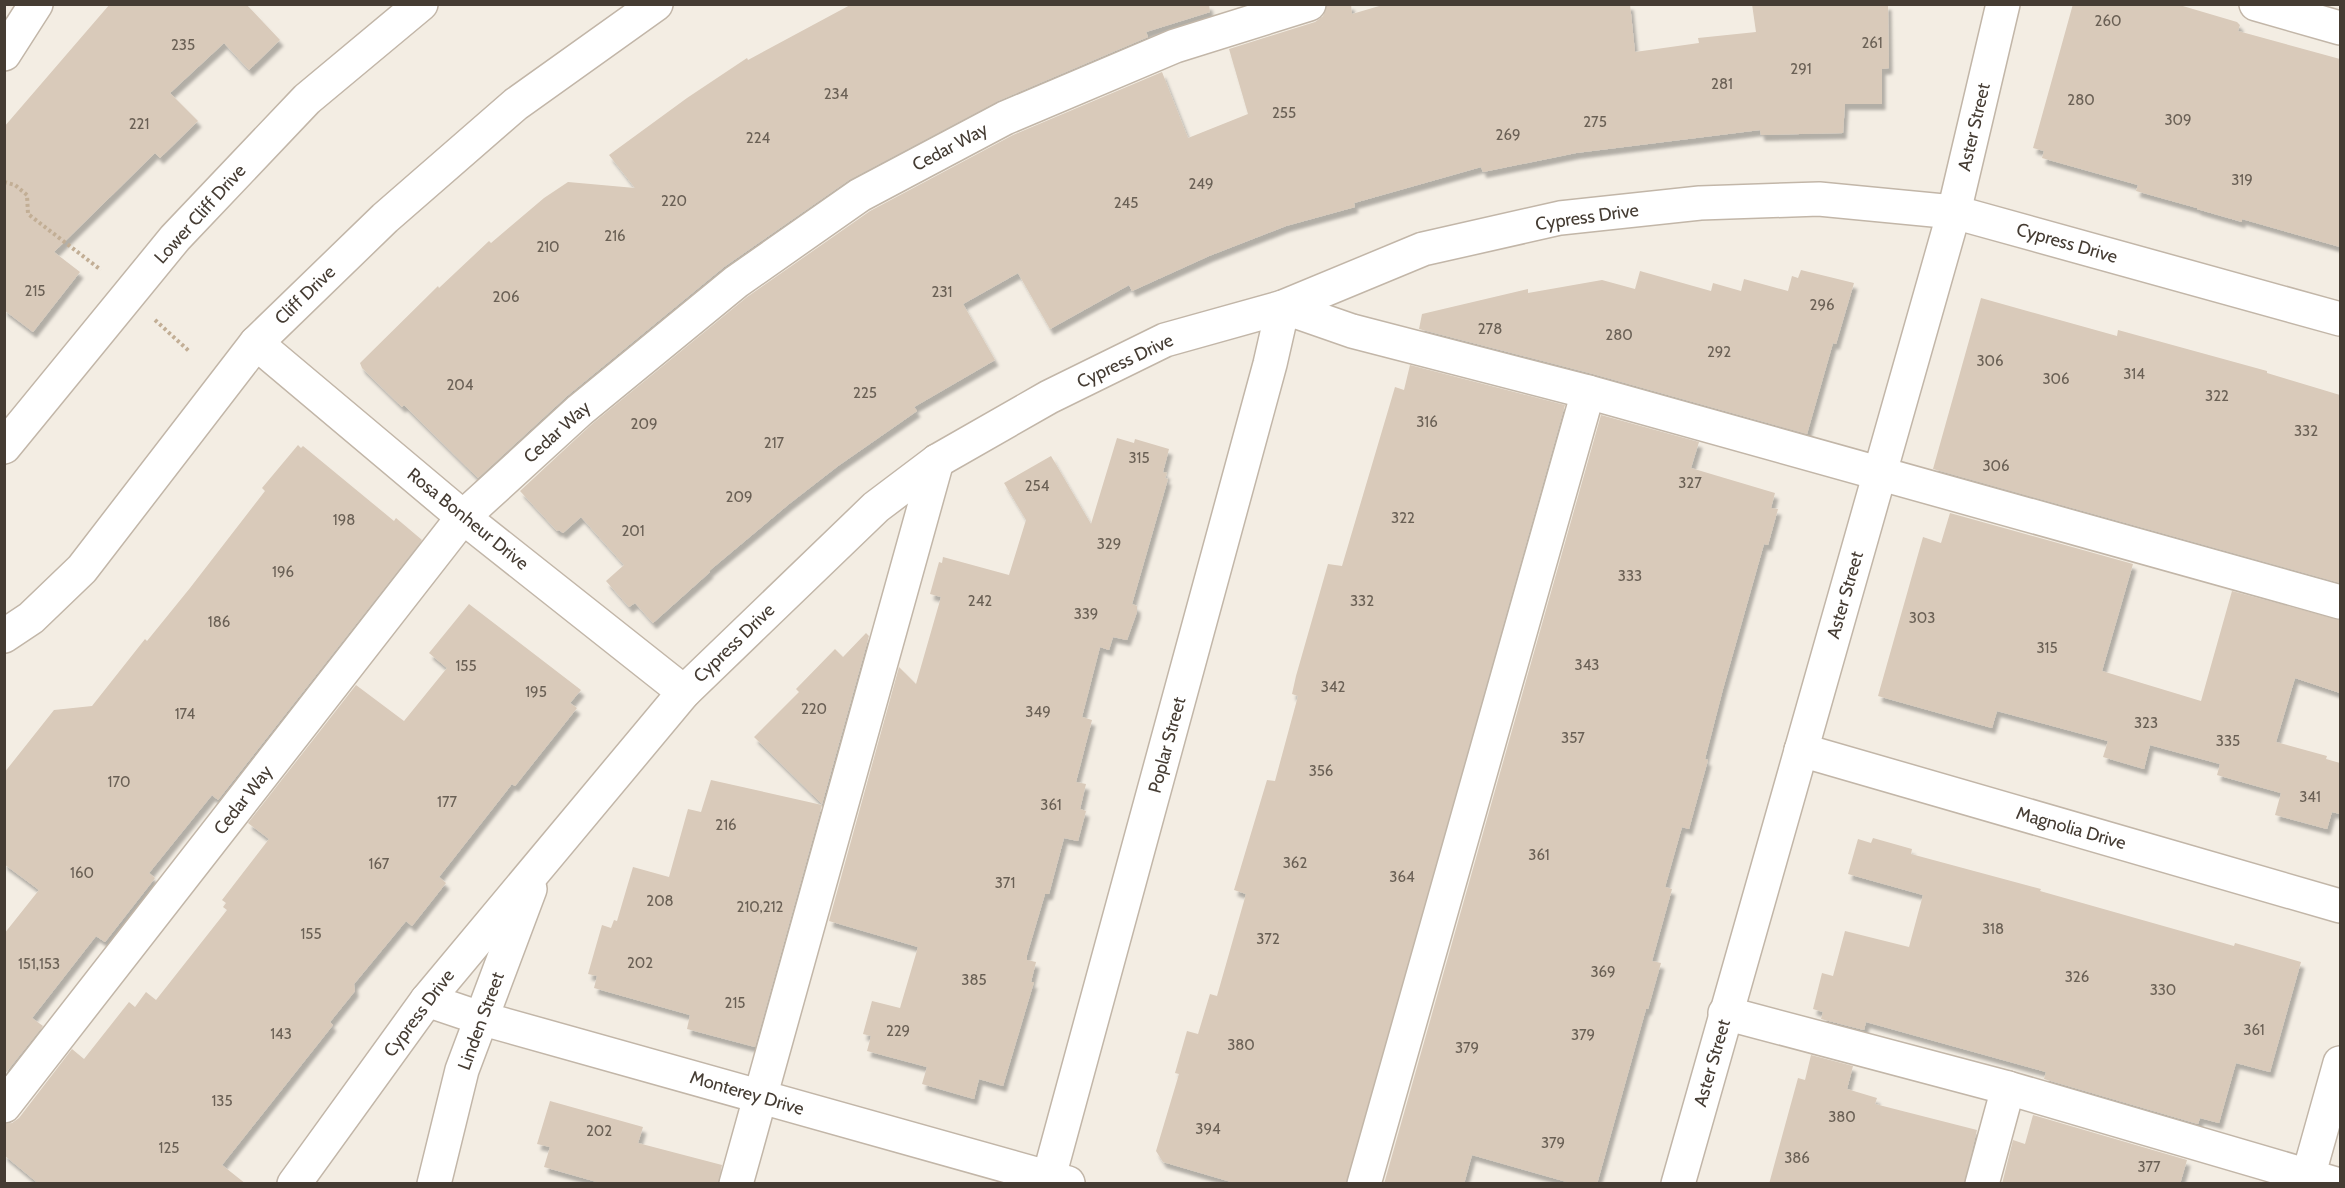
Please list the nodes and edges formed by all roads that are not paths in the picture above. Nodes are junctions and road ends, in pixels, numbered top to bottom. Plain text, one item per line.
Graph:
1 (36, 4) edge
2 (421, 4) edge
3 (656, 4) edge
4 (1309, 4) edge
5 (2003, 4) edge
6 (2256, 4) edge
7 (2340, 28) edge
8 (4, 54) edge
9 (1954, 212) junction
10 (1283, 307) junction
11 (2340, 319) edge
12 (256, 343) junction
13 (1588, 392) junction
14 (4, 447) edge
15 (937, 461) junction
16 (1879, 473) junction
17 (464, 517) junction
18 (2340, 602) edge
19 (4, 636) edge
20 (684, 692) junction
21 (1801, 750) junction
22 (540, 862) junction
23 (2340, 906) edge
24 (427, 1000) junction
25 (1725, 1013) junction
26 (480, 1018) junction
27 (2340, 1063) edge
28 (2008, 1088) junction
29 (760, 1097) junction
30 (4, 1106) edge
31 (2317, 1181) edge
32 (1055, 1182) edge
33 (294, 1184) edge
34 (434, 1184) edge
35 (736, 1184) edge
36 (1364, 1184) edge
37 (1678, 1184) edge
38 (1982, 1184) edge

1 - 8 street
2 - 14 street, Lower Cliff Drive
3 - 12 street, Cliff Drive
4 - 17 street, Cedar Way
5 - 9 street, Aster Street
6 - 7 street
9 - 10 street, Cypress Drive
9 - 11 street, Cypress Drive
9 - 16 street, Aster Street
10 - 13 street
10 - 15 street, Cypress Drive
10 - 32 street, Poplar Street
12 - 17 street, Rosa Bonheur Drive
12 - 19 street, Cliff Drive
13 - 16 street
13 - 36 street
15 - 20 street, Cypress Drive
15 - 29 street
16 - 18 street
16 - 21 street, Aster Street
17 - 20 street, Rosa Bonheur Drive
17 - 30 street, Cedar Way
20 - 22 street, Cypress Drive
21 - 23 street, Magnolia Drive
21 - 25 street, Aster Street
22 - 24 street, Cypress Drive
22 - 26 street, Linden Street
24 - 26 street, Monterey Drive
24 - 33 street, Cypress Drive
25 - 28 street
25 - 37 street, Aster Street
26 - 29 street, Monterey Drive
26 - 34 street, Linden Street
27 - 31 street
28 - 31 street
28 - 38 street
29 - 32 street, Monterey Drive
29 - 35 street

